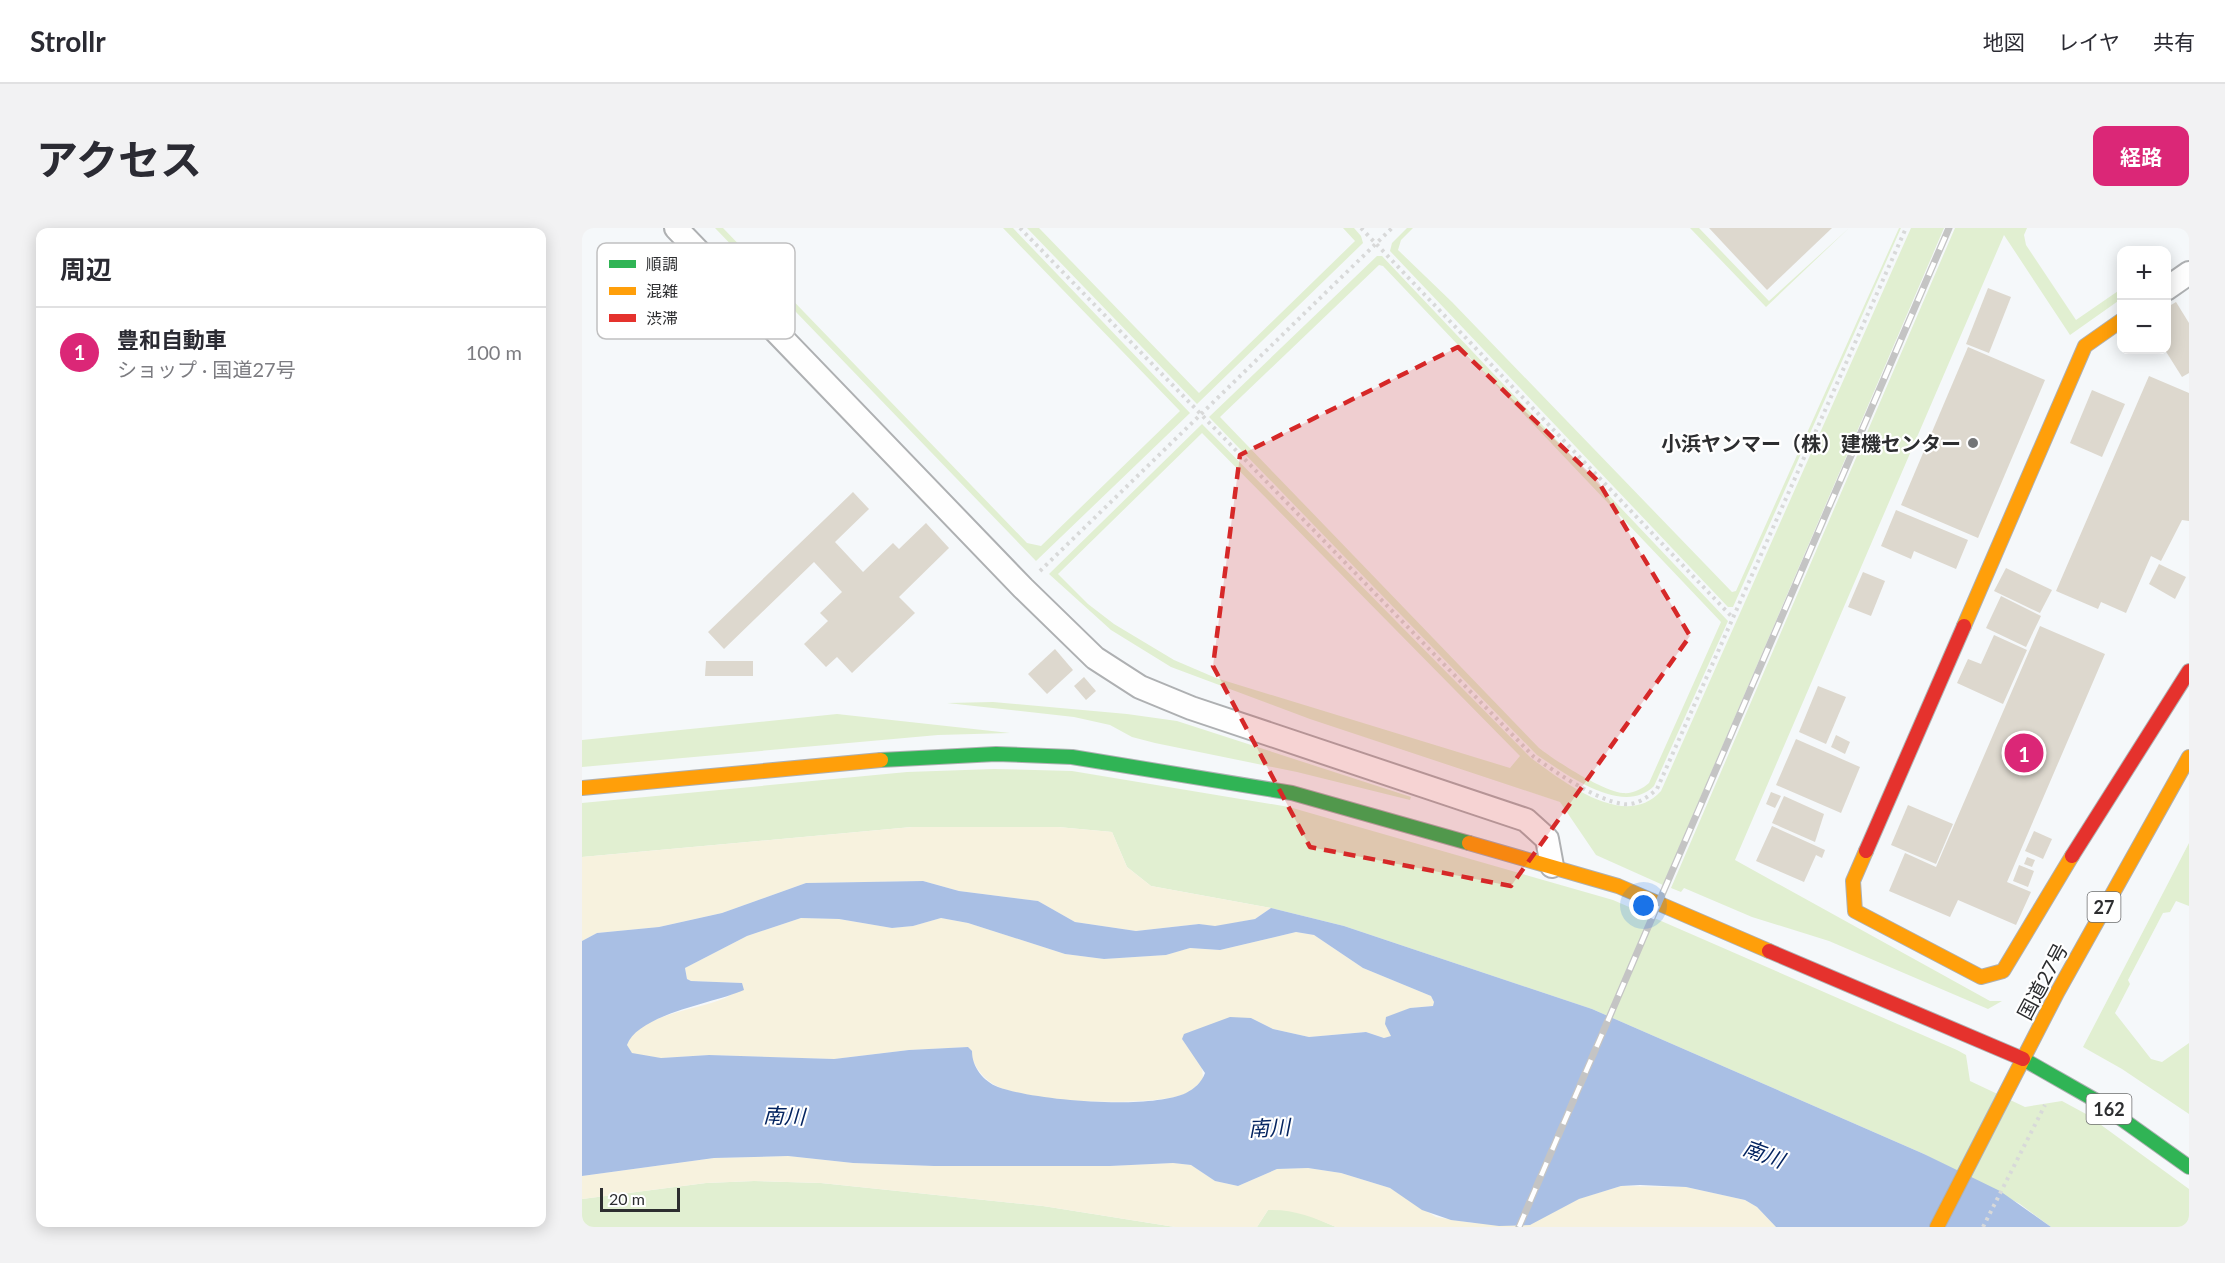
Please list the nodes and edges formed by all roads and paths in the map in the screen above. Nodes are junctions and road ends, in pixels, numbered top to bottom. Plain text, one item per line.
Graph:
1 (676, 228) edge
2 (1020, 228) edge
3 (1361, 228) edge
4 (1392, 228) edge
5 (1906, 228) edge
6 (690, 243) edge
7 (1376, 243) junction
8 (2189, 273) edge
9 (2171, 286) edge
10 (2117, 323) edge
11 (783, 339) edge
12 (1200, 415) junction
13 (1023, 588) junction
14 (1733, 618) junction
15 (2189, 671) edge
16 (2189, 757) edge
17 (582, 788) edge
18 (1552, 866) junction
19 (2023, 1059) junction
20 (2048, 1100) dead end
21 (2189, 1167) edge
22 (1937, 1227) edge
23 (1983, 1227) edge

1 - 6 street
2 - 12 path
3 - 7 path
4 - 7 path
5 - 14 path
7 - 12 path
7 - 14 path
8 - 9 street
10 - 15 main road
11 - 13 street
12 - 13 path
12 - 14 path
13 - 18 street
16 - 19 main road, 国道27号 / 27
17 - 18 main road
18 - 19 main road
19 - 21 main road, 162
19 - 22 main road, 国道27号 / 27
20 - 23 path

